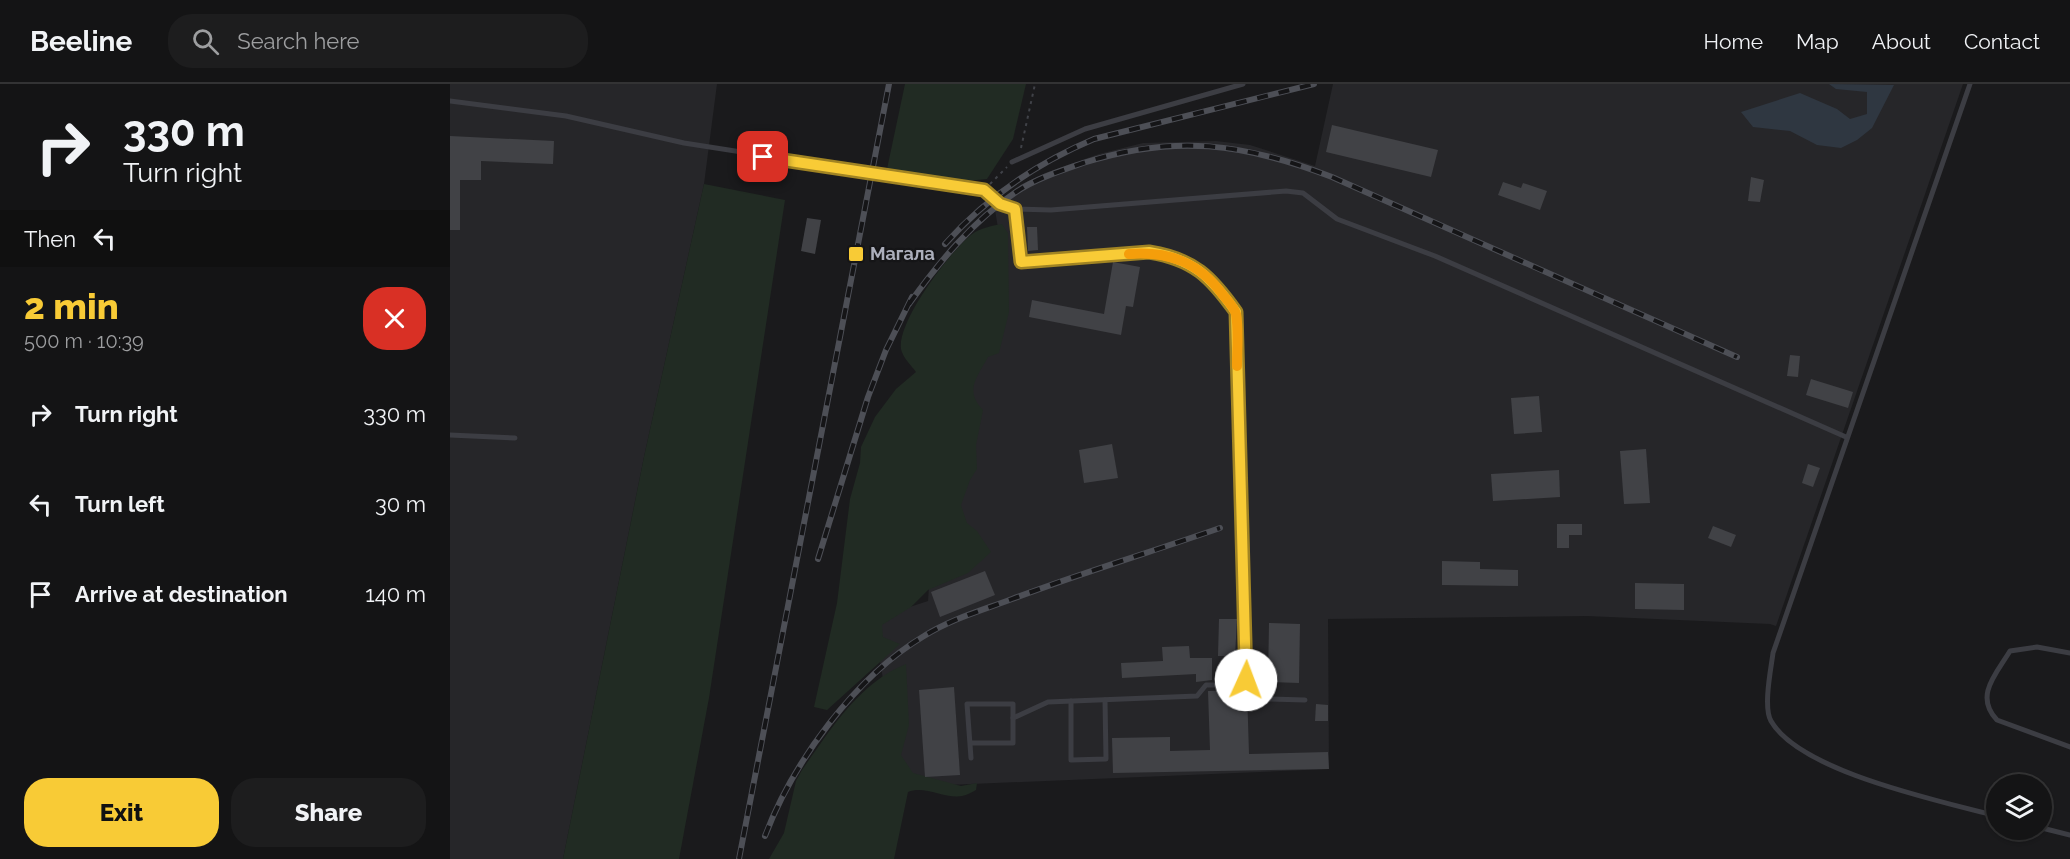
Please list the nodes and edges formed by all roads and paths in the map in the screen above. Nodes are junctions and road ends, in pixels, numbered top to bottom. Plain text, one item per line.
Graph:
1 (1035, 84) edge
2 (1243, 84) edge
3 (1970, 84) edge
4 (450, 101) edge
5 (1012, 162) junction
6 (984, 190) junction
7 (1015, 209) junction
8 (450, 435) edge
9 (1846, 437) junction
10 (515, 438) dead end
11 (2070, 653) edge
12 (1246, 680) junction
13 (1106, 700) junction
14 (1305, 700) dead end
15 (1071, 701) junction
16 (1013, 718) junction
17 (970, 744) junction
18 (2070, 747) edge
19 (971, 758) dead end
20 (1986, 813) edge
21 (2052, 830) edge
22 (2070, 835) edge

1 - 5 path
2 - 5 lane
3 - 9 lane
4 - 6 lane
5 - 6 path
6 - 7 lane
7 - 9 lane
7 - 12 lane
8 - 10 lane
9 - 20 lane
11 - 18 lane
12 - 13 lane
12 - 14 lane
13 - 15 lane
13 - 15 lane
15 - 16 lane
16 - 17 lane
16 - 17 lane
17 - 19 lane
21 - 22 lane

